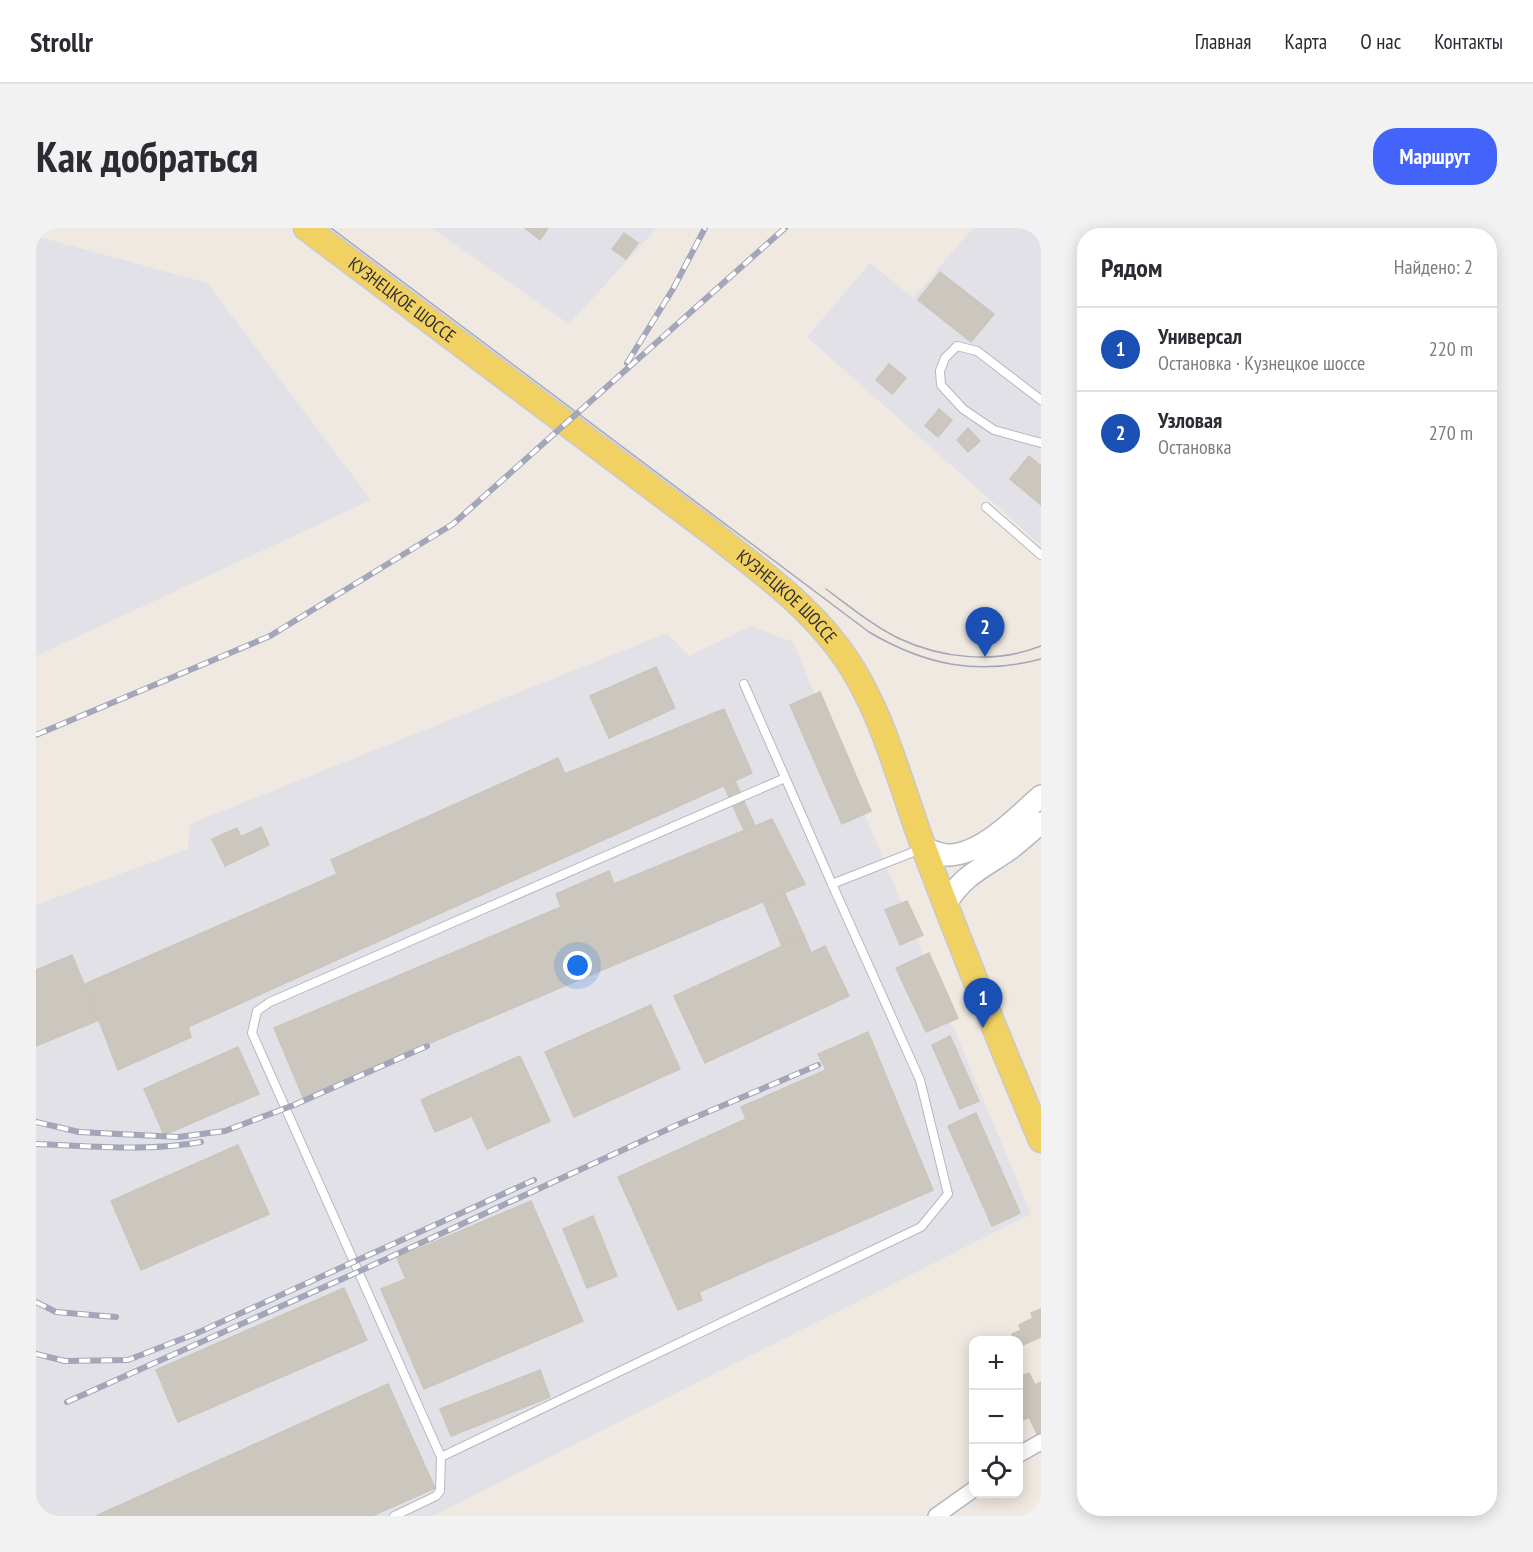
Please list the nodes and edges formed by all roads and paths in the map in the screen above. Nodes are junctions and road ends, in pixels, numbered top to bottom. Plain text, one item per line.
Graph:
1 (306, 228) edge
2 (1041, 400) edge
3 (1041, 444) edge
4 (986, 507) dead end
5 (1041, 555) edge
6 (744, 684) dead end
7 (785, 778) junction
8 (1041, 796) edge
9 (1041, 823) edge
10 (924, 848) junction
11 (832, 884) junction
12 (946, 904) junction
13 (1041, 1140) edge
14 (1041, 1442) edge
15 (1023, 1452) edge
16 (441, 1457) junction
17 (969, 1493) edge
18 (394, 1516) edge
19 (936, 1516) edge

1 - 10 main road, КУЗНЕЦКОЕ ШОССЕ
2 - 3 lane
4 - 5 lane
6 - 7 lane
7 - 11 lane
7 - 16 lane
8 - 10 main road
9 - 12 main road
10 - 11 lane
10 - 12 main road, КУЗНЕЦКОЕ ШОССЕ
11 - 16 lane
12 - 13 main road, КУЗНЕЦКОЕ ШОССЕ
14 - 15 street
16 - 18 lane
17 - 19 street

